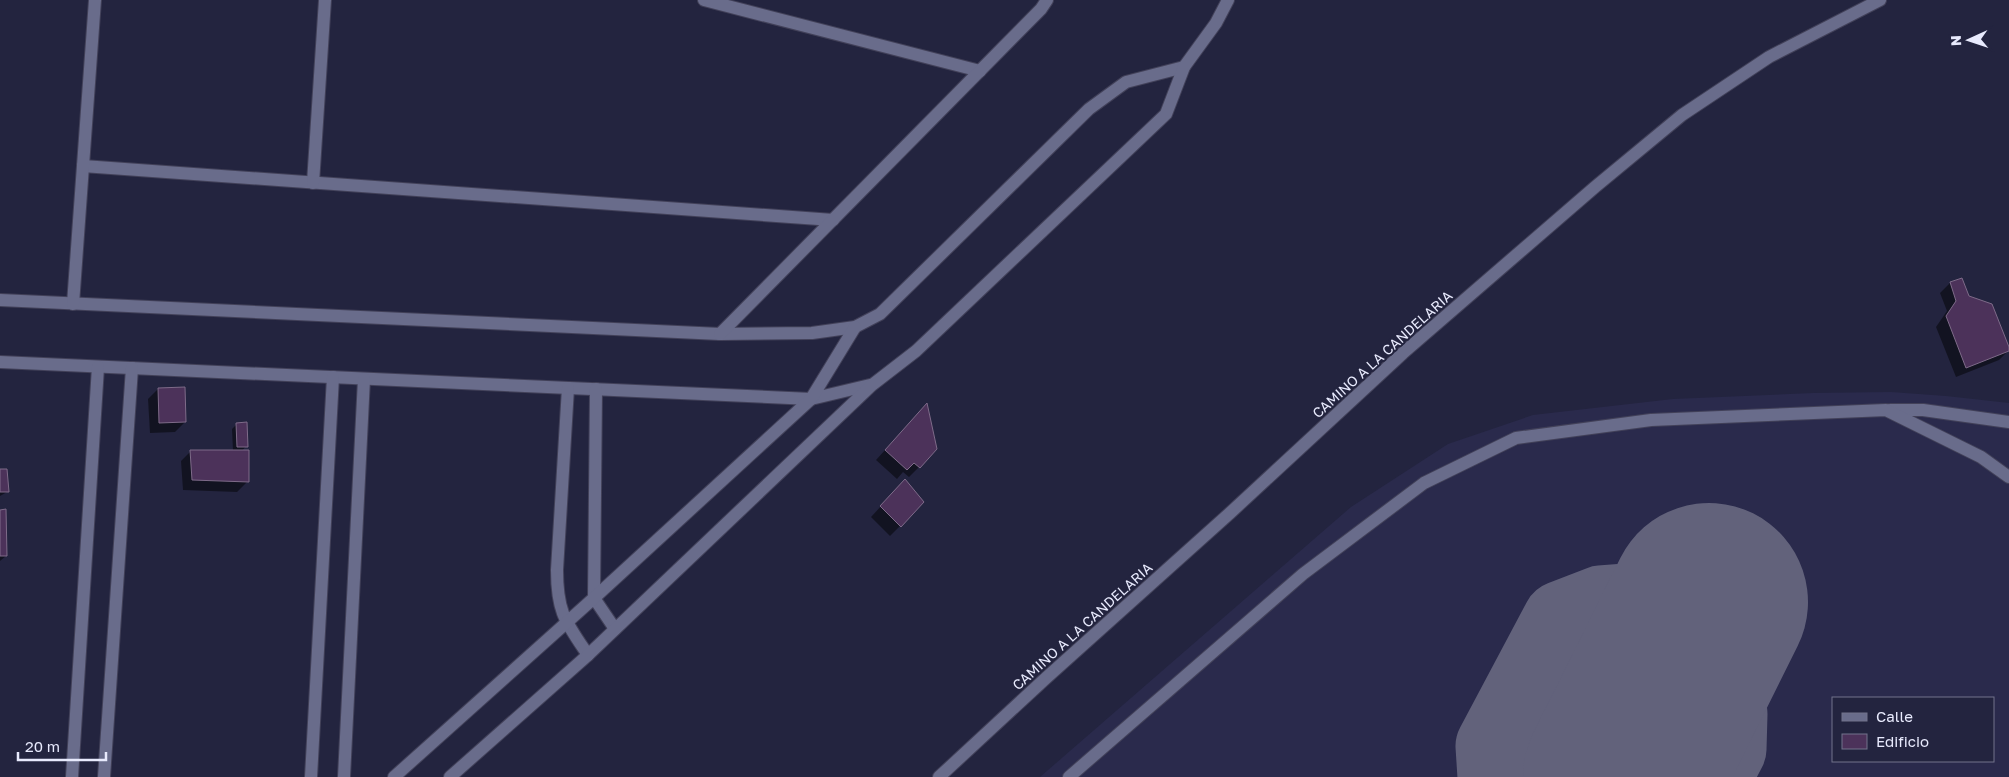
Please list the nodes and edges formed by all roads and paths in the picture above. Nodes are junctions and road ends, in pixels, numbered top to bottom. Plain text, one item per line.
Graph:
1 (95, 0) edge
2 (325, 0) edge
3 (704, 0) edge
4 (1047, 0) edge
5 (1228, 0) edge
6 (1880, 0) edge
7 (1184, 66) junction
8 (980, 71) junction
9 (83, 166) junction
10 (313, 183) junction
11 (833, 220) junction
12 (0, 300) edge
13 (73, 304) junction
14 (855, 327) junction
15 (720, 334) junction
16 (0, 362) edge
17 (98, 367) junction
18 (132, 368) junction
19 (333, 377) junction
20 (364, 379) junction
21 (872, 385) junction
22 (568, 388) junction
23 (596, 389) junction
24 (811, 398) junction
25 (1886, 410) junction
26 (2009, 422) edge
27 (2009, 477) edge
28 (594, 598) junction
29 (566, 622) junction
30 (616, 629) junction
31 (588, 655) junction
32 (72, 777) edge
33 (104, 777) edge
34 (311, 777) edge
35 (344, 777) edge
36 (394, 777) edge
37 (450, 777) edge
38 (939, 777) edge
39 (1069, 777) edge

1 - 9 street
2 - 10 street
3 - 8 street
4 - 8 street
5 - 7 street
6 - 38 street, CAMINO A LA CANDELARIA
7 - 14 street
7 - 21 street
8 - 11 street
9 - 10 street
9 - 13 street
10 - 11 street
11 - 15 street
12 - 13 street
13 - 15 street
14 - 15 street
14 - 24 street
16 - 17 street
17 - 18 street
17 - 32 street
18 - 19 street
18 - 33 street
19 - 20 street
19 - 34 street
20 - 22 street
20 - 35 street
21 - 24 street
21 - 30 street
22 - 23 street
22 - 29 street
23 - 24 street
23 - 28 street
24 - 28 street
25 - 26 street
25 - 27 street
25 - 39 street
28 - 29 street
28 - 30 street
29 - 31 street
29 - 36 street
30 - 31 street
31 - 37 street

